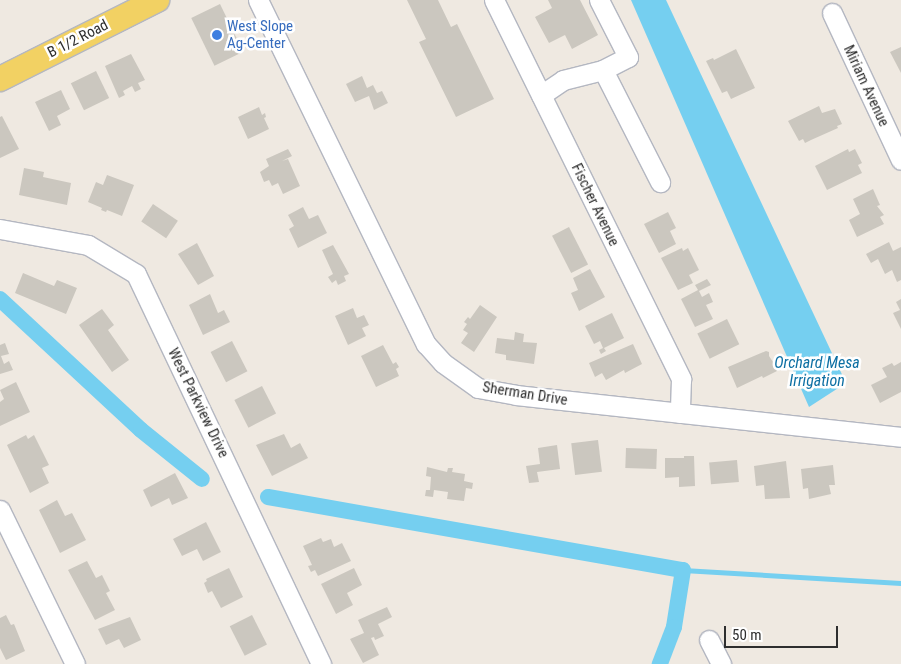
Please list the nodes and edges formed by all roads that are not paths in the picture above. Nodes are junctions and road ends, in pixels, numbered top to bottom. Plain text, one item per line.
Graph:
1 (157, 0) edge
2 (258, 0) edge
3 (494, 0) edge
4 (598, 0) edge
5 (832, 13) dead end
6 (602, 70) junction
7 (0, 79) edge
8 (541, 95) junction
9 (901, 160) edge
10 (660, 182) dead end
11 (0, 229) edge
12 (680, 413) junction
13 (901, 438) edge
14 (0, 510) edge
15 (709, 640) dead end
16 (76, 664) edge
17 (321, 664) edge
18 (721, 664) edge

1 - 7 main road, B 1/2 Road
2 - 12 street, Sherman Drive
3 - 8 street, Fischer Avenue
4 - 6 street
5 - 9 street, Miriam Avenue
6 - 8 street
6 - 10 street
8 - 12 street, Fischer Avenue
11 - 17 street, West Parkview Drive
12 - 13 street, Sherman Drive
14 - 16 street
15 - 18 street

